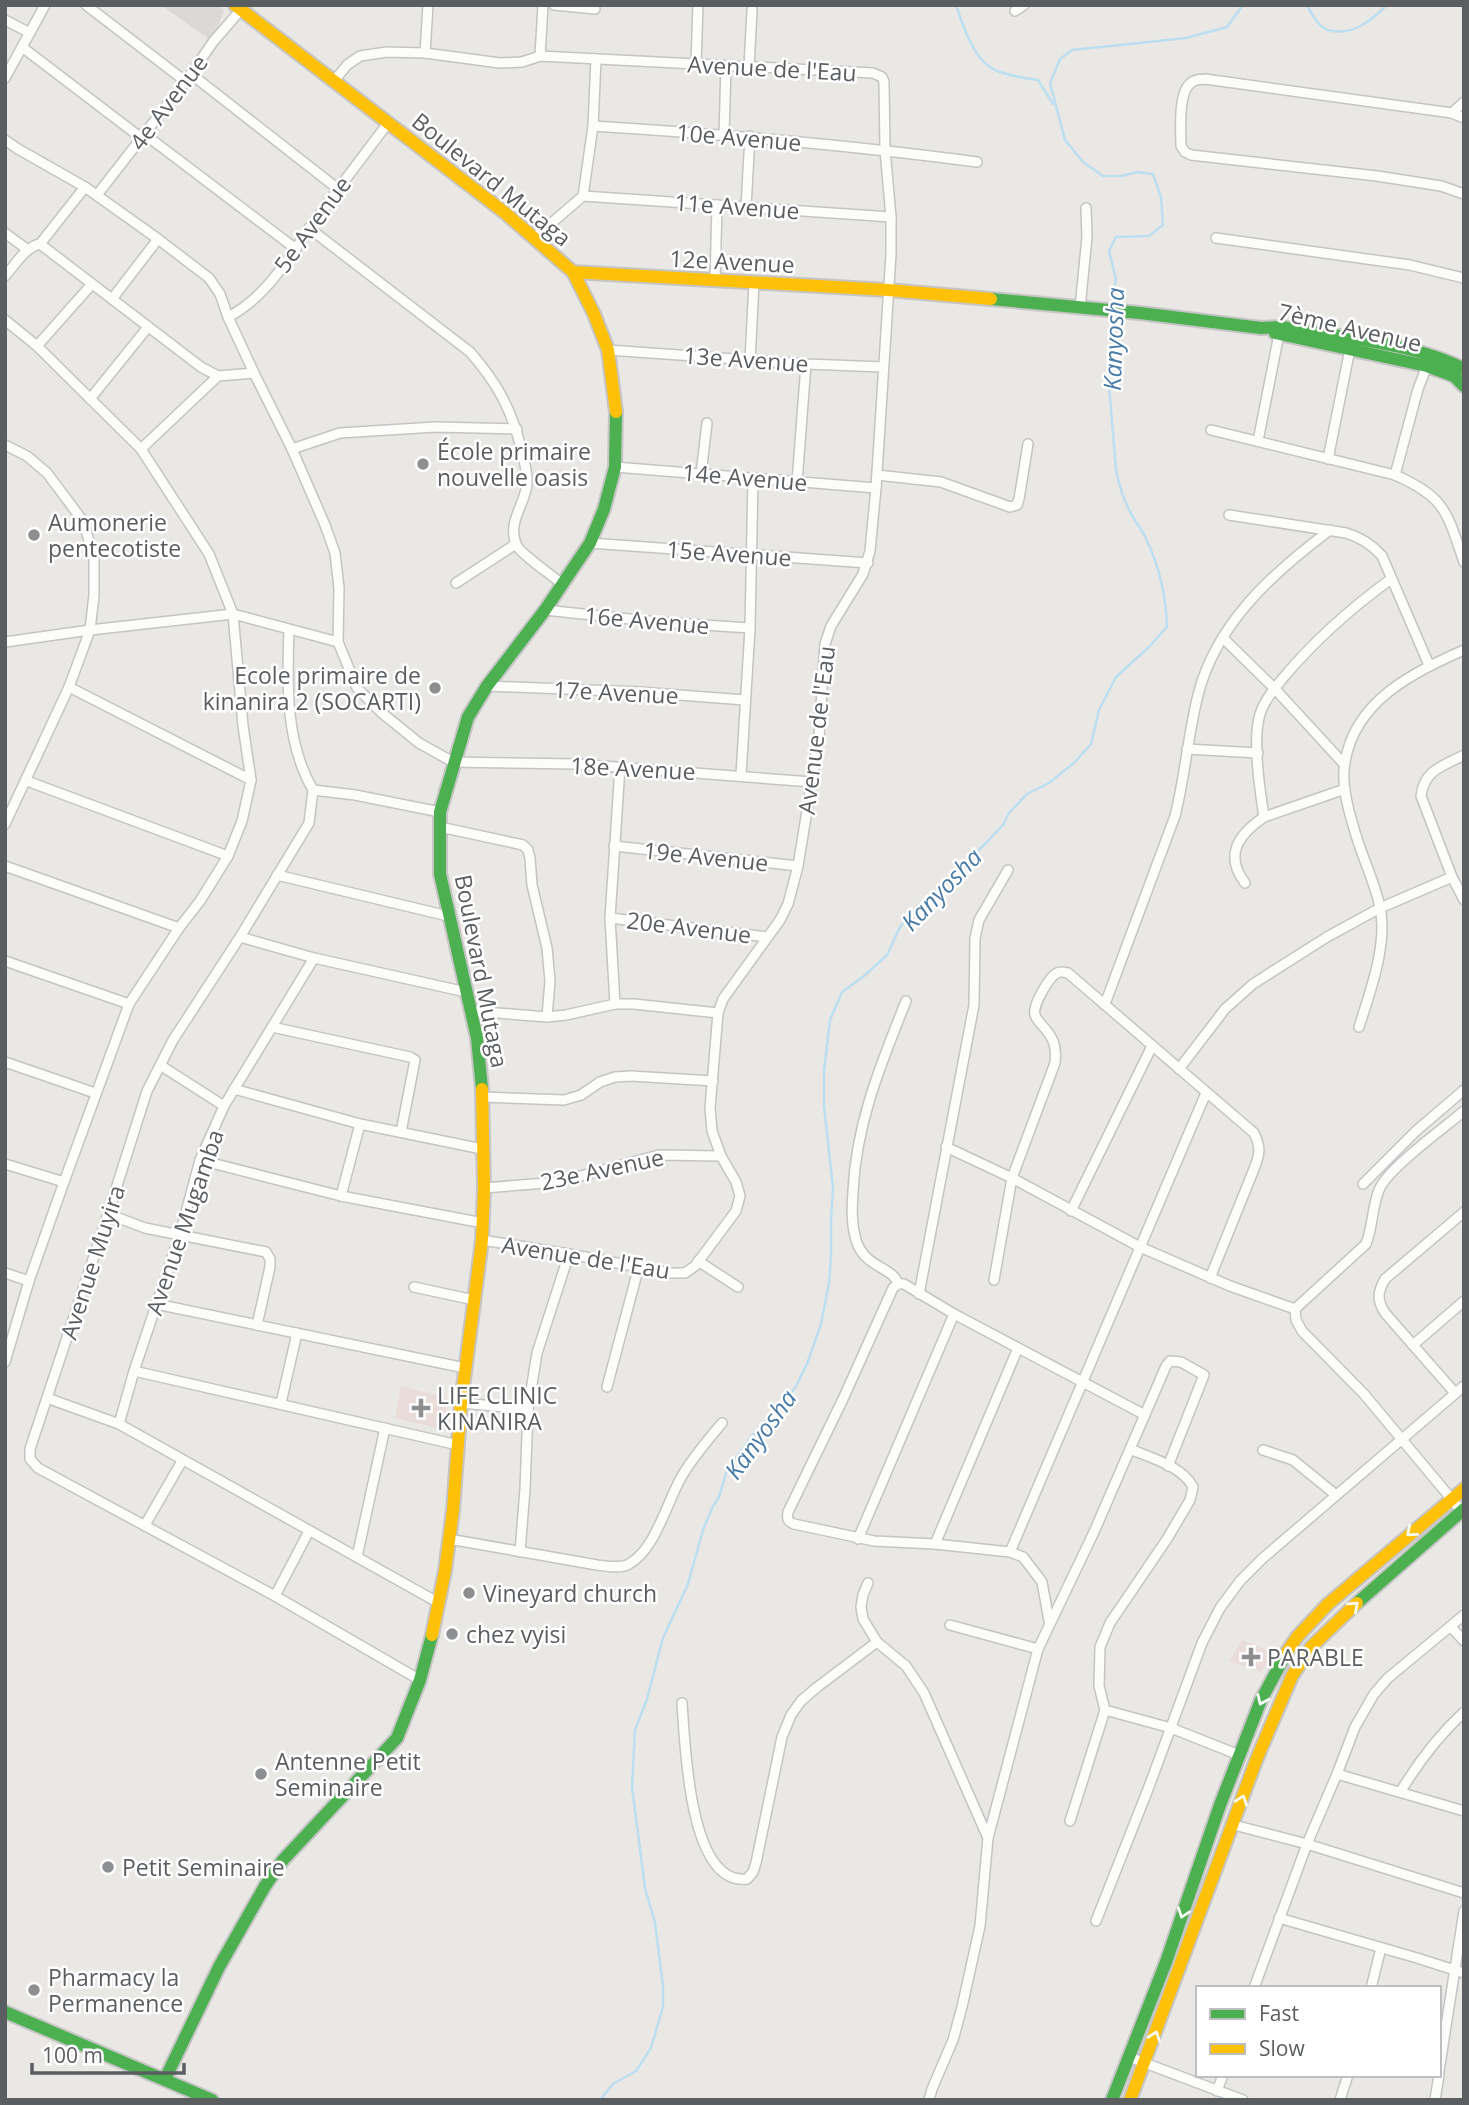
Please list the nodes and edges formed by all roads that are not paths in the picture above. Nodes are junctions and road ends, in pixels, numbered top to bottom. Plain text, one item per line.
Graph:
1 (45, 5) edge
2 (86, 5) edge
3 (428, 5) edge
4 (543, 5) edge
5 (554, 5) edge
6 (698, 5) edge
7 (1024, 5) edge
8 (240, 7) edge
9 (595, 9) dead end
10 (752, 10) dead end
11 (1015, 12) dead end
12 (5, 20) edge
13 (30, 33) junction
14 (22, 47) junction
15 (425, 53) junction
16 (540, 56) junction
17 (596, 59) junction
18 (696, 64) junction
19 (726, 66) junction
20 (748, 67) junction
21 (188, 77) junction
22 (5, 78) edge
23 (334, 81) junction
24 (1464, 102) edge
25 (1452, 113) junction
26 (1464, 118) edge
27 (388, 123) junction
28 (593, 126) junction
29 (142, 135) junction
30 (724, 135) junction
31 (750, 136) junction
32 (5, 140) edge
33 (885, 150) junction
34 (977, 162) dead end
35 (85, 187) junction
36 (338, 189) junction
37 (1464, 194) edge
38 (97, 195) junction
39 (583, 196) junction
40 (717, 205) junction
41 (746, 207) junction
42 (1086, 208) dead end
43 (891, 217) junction
44 (309, 228) junction
45 (5, 233) edge
46 (534, 238) junction
47 (1216, 238) dead end
48 (158, 239) junction
49 (40, 244) junction
50 (296, 249) junction
51 (28, 250) junction
52 (573, 272) junction
53 (5, 276) edge
54 (1464, 278) edge
55 (715, 281) junction
56 (754, 283) junction
57 (92, 284) junction
58 (888, 290) junction
59 (112, 299) junction
60 (1081, 308) junction
61 (228, 317) junction
62 (5, 320) edge
63 (148, 327) junction
64 (1280, 331) junction
65 (37, 346) junction
66 (1350, 349) junction
67 (608, 350) junction
68 (750, 360) junction
69 (1429, 360) junction
70 (806, 364) junction
71 (883, 367) junction
72 (1460, 368) edge
73 (254, 373) junction
74 (218, 376) junction
75 (1464, 386) edge
76 (90, 399) junction
77 (707, 423) dead end
78 (517, 429) junction
79 (1211, 430) dead end
80 (1258, 441) junction
81 (1028, 444) dead end
82 (5, 445) edge
83 (141, 449) junction
84 (292, 449) junction
85 (1328, 458) junction
86 (615, 467) junction
87 (701, 474) junction
88 (877, 475) junction
89 (1395, 475) junction
90 (753, 478) junction
91 (797, 482) junction
92 (876, 488) junction
93 (1229, 515) dead end
94 (1330, 530) junction
95 (590, 543) junction
96 (516, 544) junction
97 (752, 555) junction
98 (1464, 562) edge
99 (868, 563) junction
100 (1391, 579) junction
101 (456, 583) dead end
102 (562, 584) junction
103 (545, 610) junction
104 (233, 614) junction
105 (750, 628) junction
106 (289, 629) junction
107 (90, 630) junction
108 (1223, 638) junction
109 (5, 642) edge
110 (338, 642) junction
111 (1464, 650) edge
112 (1429, 666) junction
113 (488, 686) junction
114 (69, 687) junction
115 (1275, 689) junction
116 (745, 700) junction
117 (1187, 749) junction
118 (1258, 753) junction
119 (1464, 756) edge
120 (453, 762) junction
121 (1344, 764) junction
122 (620, 766) junction
123 (741, 775) junction
124 (27, 780) junction
125 (251, 780) junction
126 (812, 782) junction
127 (1345, 789) junction
128 (313, 790) junction
129 (440, 812) junction
130 (1264, 817) junction
131 (5, 824) edge
132 (440, 828) junction
133 (614, 846) junction
134 (228, 856) junction
135 (5, 866) edge
136 (797, 866) junction
137 (1008, 870) dead end
138 (277, 875) junction
139 (1452, 877) junction
140 (1245, 883) dead end
141 (1464, 900) edge
142 (1380, 908) junction
143 (448, 916) junction
144 (610, 918) junction
145 (179, 928) junction
146 (240, 937) junction
147 (767, 937) junction
148 (314, 957) junction
149 (5, 961) edge
150 (466, 992) junction
151 (906, 1001) dead end
152 (129, 1004) junction
153 (615, 1004) junction
154 (1105, 1004) junction
155 (471, 1011) junction
156 (718, 1013) junction
157 (547, 1017) junction
158 (272, 1027) junction
159 (1359, 1027) dead end
160 (1152, 1046) junction
161 (5, 1062) edge
162 (160, 1065) junction
163 (1179, 1069) junction
164 (713, 1081) junction
165 (234, 1089) junction
166 (1464, 1090) edge
167 (95, 1093) junction
168 (1206, 1093) junction
169 (482, 1097) junction
170 (224, 1106) junction
171 (1464, 1111) edge
172 (360, 1124) junction
173 (401, 1132) junction
174 (946, 1147) junction
175 (482, 1149) junction
176 (721, 1156) junction
177 (200, 1160) junction
178 (5, 1164) edge
179 (1012, 1178) junction
180 (64, 1182) junction
181 (1363, 1184) dead end
182 (484, 1188) junction
183 (341, 1196) junction
184 (1071, 1211) junction
185 (1464, 1212) edge
186 (108, 1214) junction
187 (483, 1223) junction
188 (180, 1234) junction
189 (482, 1240) junction
190 (1140, 1247) junction
191 (569, 1254) junction
192 (698, 1261) junction
193 (639, 1266) junction
194 (5, 1273) edge
195 (1210, 1278) junction
196 (994, 1280) dead end
197 (29, 1281) junction
198 (898, 1284) junction
199 (414, 1287) dead end
200 (738, 1287) dead end
201 (919, 1293) junction
202 (474, 1300) junction
203 (1464, 1301) edge
204 (156, 1304) junction
205 (1296, 1309) junction
206 (954, 1314) junction
207 (257, 1325) junction
208 (298, 1333) junction
209 (1413, 1345) junction
210 (1018, 1348) junction
211 (5, 1362) edge
212 (465, 1368) junction
213 (134, 1371) junction
214 (1083, 1381) junction
215 (1464, 1386) edge
216 (607, 1387) dead end
217 (1455, 1393) junction
218 (47, 1398) junction
219 (461, 1403) junction
220 (281, 1404) junction
221 (528, 1409) junction
222 (1145, 1415) junction
223 (722, 1423) dead end
224 (119, 1424) junction
225 (385, 1428) junction
226 (1401, 1439) junction
227 (458, 1445) junction
228 (1130, 1449) junction
229 (1263, 1450) dead end
230 (182, 1461) junction
231 (1168, 1466) junction
232 (1464, 1489) edge
233 (1336, 1495) junction
234 (1451, 1499) junction
235 (1463, 1511) edge
236 (145, 1525) junction
237 (309, 1531) junction
238 (449, 1539) junction
239 (858, 1539) junction
240 (935, 1544) junction
241 (520, 1552) junction
242 (1010, 1552) junction
243 (357, 1558) junction
244 (868, 1583) dead end
245 (275, 1596) junction
246 (439, 1603) junction
247 (1464, 1615) edge
248 (1049, 1623) junction
249 (950, 1625) dead end
250 (1451, 1626) junction
251 (1464, 1641) edge
252 (877, 1642) junction
253 (1038, 1649) junction
254 (419, 1680) junction
255 (682, 1703) dead end
256 (1105, 1710) junction
257 (1464, 1712) edge
258 (1171, 1728) junction
259 (1239, 1755) junction
260 (1337, 1774) junction
261 (1401, 1791) junction
262 (1464, 1811) edge
263 (1070, 1822) dead end
264 (1234, 1825) junction
265 (988, 1838) junction
266 (1307, 1844) junction
267 (1464, 1893) edge
268 (1464, 1911) edge
269 (1279, 1918) junction
270 (1096, 1922) dead end
271 (1381, 1948) junction
272 (1459, 1972) edge
273 (1255, 1986) edge
274 (1372, 1986) edge
275 (5, 2012) edge
276 (1129, 2057) junction
277 (1144, 2063) junction
278 (1441, 2063) edge
279 (1222, 2077) edge
280 (1347, 2077) edge
281 (1438, 2077) edge
282 (165, 2079) junction
283 (1217, 2091) junction
284 (212, 2100) edge
285 (929, 2100) edge
286 (1112, 2100) edge
287 (1130, 2100) edge
288 (1243, 2100) edge
289 (1340, 2100) edge
290 (1435, 2100) edge

1 - 13 street
2 - 21 street
3 - 15 street
4 - 16 street
5 - 9 street
6 - 18 street
7 - 11 street
8 - 21 street, 4e Avenue
8 - 23 main road, Boulevard Mutaga
10 - 20 street
12 - 13 street
13 - 14 street
14 - 22 street
14 - 29 street
15 - 16 street, Avenue de l'Eau
15 - 23 street, Avenue de l'Eau
16 - 17 street, Avenue de l'Eau
17 - 18 street, Avenue de l'Eau
17 - 28 street
18 - 19 street, Avenue de l'Eau
19 - 20 street, Avenue de l'Eau
19 - 30 street
20 - 33 street, Avenue de l'Eau
21 - 29 street, 4e Avenue
21 - 36 street
23 - 27 main road, Boulevard Mutaga
24 - 25 street
25 - 26 street
25 - 37 street
27 - 36 street, 5e Avenue
27 - 46 main road, Boulevard Mutaga
28 - 30 street, 10e Avenue
28 - 39 street
29 - 38 street, 4e Avenue
29 - 50 street
30 - 31 street, 10e Avenue
31 - 33 street, 10e Avenue
31 - 41 street
32 - 35 street
33 - 34 street, 10e Avenue
33 - 43 street, Avenue de l'Eau
35 - 38 street
35 - 49 street
36 - 44 street, 5e Avenue
38 - 48 street
39 - 40 street, 11e Avenue
39 - 46 street
40 - 41 street, 11e Avenue
40 - 55 street
41 - 43 street, 11e Avenue
42 - 60 street
43 - 58 street, Avenue de l'Eau
44 - 50 street, 5e Avenue
44 - 78 street
45 - 51 street
46 - 52 main road, Boulevard Mutaga
47 - 54 street
48 - 59 street
48 - 61 street
49 - 51 street
49 - 57 street
50 - 61 street, 5e Avenue
51 - 53 street
52 - 55 main road, 12e Avenue
52 - 67 main road, Boulevard Mutaga
55 - 56 main road, 12e Avenue
56 - 58 main road, 12e Avenue
56 - 68 street
57 - 59 street
57 - 65 street
58 - 60 main road, 12e Avenue
58 - 71 street, Avenue de l'Eau
59 - 63 street
60 - 64 main road, 7ème Avenue
61 - 73 street
62 - 65 street
63 - 74 street
63 - 76 street
64 - 66 main road, 7ème Avenue
64 - 69 main road, 7ème Avenue
64 - 80 street
65 - 76 street
66 - 69 main road, 7ème Avenue
66 - 85 street
67 - 68 street, 13e Avenue
67 - 86 main road, Boulevard Mutaga
68 - 70 street, 13e Avenue
69 - 72 main road, 7ème Avenue
69 - 89 street
70 - 71 street, 13e Avenue
70 - 91 street
71 - 88 street, Avenue de l'Eau
72 - 75 main road, 7ème Avenue
73 - 74 street
73 - 84 street
74 - 83 street
76 - 83 street
77 - 87 street
78 - 84 street
78 - 96 street
79 - 80 street
80 - 85 street
81 - 88 street
82 - 107 street
83 - 104 street
84 - 110 street
85 - 89 street
86 - 87 street, 14e Avenue
86 - 95 main road, Boulevard Mutaga
87 - 90 street, 14e Avenue
88 - 92 street, Avenue de l'Eau
89 - 98 street
90 - 91 street, 14e Avenue
90 - 97 street
91 - 92 street, 14e Avenue
92 - 99 street, Avenue de l'Eau
93 - 94 street
94 - 100 street
94 - 108 street
95 - 97 street, 15e Avenue
95 - 102 main road, Boulevard Mutaga
96 - 101 street
96 - 102 street
97 - 99 street, 15e Avenue
97 - 105 street
99 - 126 street, Avenue de l'Eau
100 - 112 street
100 - 115 street
102 - 103 main road, Boulevard Mutaga
103 - 105 street, 16e Avenue
103 - 113 main road, Boulevard Mutaga
104 - 106 street
104 - 107 street
104 - 125 street
105 - 116 street
106 - 110 street
106 - 128 street
107 - 109 street
107 - 114 street
108 - 115 street
108 - 117 street
110 - 120 street
111 - 112 street
112 - 121 street
113 - 116 street, 17e Avenue
113 - 120 main road, Boulevard Mutaga
114 - 124 street
114 - 125 street
115 - 118 street
115 - 121 street
116 - 123 street
117 - 118 street
117 - 154 street
118 - 130 street
119 - 139 street
120 - 122 street, 18e Avenue
120 - 129 main road, Boulevard Mutaga
121 - 127 street
122 - 123 street, 18e Avenue
122 - 133 street
123 - 126 street, 18e Avenue
124 - 131 street
124 - 134 street
125 - 134 street
126 - 136 street, Avenue de l'Eau
127 - 130 street
127 - 142 street
128 - 129 street
128 - 138 street, Avenue Muyira
129 - 132 main road, Boulevard Mutaga
130 - 140 street
132 - 143 main road, Boulevard Mutaga
132 - 157 street
133 - 136 street, 19e Avenue
133 - 144 street
134 - 145 street
135 - 145 street
136 - 147 street, Avenue de l'Eau
137 - 174 street
138 - 143 street
138 - 146 street, Avenue Muyira
139 - 141 street
139 - 142 street
142 - 159 street
142 - 163 street
143 - 150 main road, Boulevard Mutaga
144 - 147 street, 20e Avenue
144 - 153 street
145 - 152 street
146 - 148 street
146 - 162 street, Avenue Muyira
147 - 156 street, Avenue de l'Eau
148 - 150 street
148 - 158 street, Avenue Mugamba
149 - 152 street
150 - 155 main road, Boulevard Mutaga
151 - 198 street
152 - 167 street
153 - 156 street
153 - 157 street
154 - 160 street
154 - 179 street
155 - 157 street
155 - 169 main road, Boulevard Mutaga
156 - 164 street, Avenue de l'Eau
158 - 165 street, Avenue Mugamba
158 - 173 street
160 - 163 street
160 - 184 street
161 - 167 street
162 - 170 street
162 - 186 street, Avenue Muyira
163 - 168 street
164 - 169 street
164 - 176 street, Avenue de l'Eau
165 - 170 street, Avenue Mugamba
165 - 172 street
166 - 181 street
167 - 180 street
168 - 190 street
168 - 195 street
169 - 175 main road, Boulevard Mutaga
170 - 177 street, Avenue Mugamba
171 - 205 street
172 - 173 street
172 - 183 street
173 - 175 street
174 - 179 street
174 - 201 street
175 - 182 main road, Boulevard Mutaga
176 - 182 street, 23e Avenue
176 - 192 street, Avenue de l'Eau
177 - 183 street
177 - 188 street, Avenue Mugamba
178 - 180 street
179 - 184 street
179 - 196 street
180 - 197 street
182 - 187 main road, Boulevard Mutaga
183 - 187 street
184 - 190 street
185 - 209 street
186 - 188 street
186 - 218 street, Avenue Muyira
187 - 189 main road, Boulevard Mutaga
188 - 204 street, Avenue Mugamba
188 - 207 street
189 - 191 street, Avenue de l'Eau
189 - 202 main road, Boulevard Mutaga
190 - 195 street
190 - 214 street
191 - 193 street, Avenue de l'Eau
191 - 221 street
192 - 193 street, Avenue de l'Eau
192 - 200 street
193 - 216 street
194 - 197 street
195 - 205 street
197 - 211 street
198 - 201 street
198 - 239 street
199 - 202 street
201 - 206 street
202 - 212 main road, Boulevard Mutaga
203 - 209 street
204 - 207 street
204 - 213 street, Avenue Mugamba
205 - 226 street
206 - 210 street
206 - 239 street
207 - 208 street
208 - 212 street
208 - 220 street
209 - 217 street
210 - 214 street
210 - 240 street
212 - 219 main road, Boulevard Mutaga
213 - 220 street
213 - 224 street, Avenue Mugamba
214 - 222 street
214 - 242 street
215 - 217 street
217 - 226 street
218 - 224 street
218 - 236 street, Avenue Muyira
219 - 221 street
219 - 227 main road, Boulevard Mutaga
220 - 225 street
221 - 241 street
222 - 228 street
222 - 231 street
223 - 241 street
224 - 230 street
225 - 227 street
225 - 243 street
226 - 233 street
226 - 234 street
227 - 238 main road, Boulevard Mutaga
228 - 231 street
228 - 248 street
229 - 233 street
230 - 236 street
230 - 237 street
231 - 256 street
232 - 234 main road
233 - 258 street
234 - 235 street
234 -> 259 main road
264 -> 235 main road
236 - 245 street, Avenue Muyira
237 - 243 street
237 - 245 street
238 - 241 street
238 - 246 main road, Boulevard Mutaga
239 - 240 street
240 - 242 street
242 - 248 street
243 - 246 street
244 - 252 street
245 - 254 street, Avenue Muyira
246 - 254 main road, Boulevard Mutaga
247 - 250 street
248 - 253 street
249 - 253 street
250 - 251 street
250 - 260 street
252 - 255 street
252 - 265 street
253 - 265 street
254 - 282 main road, Boulevard Mutaga
256 - 258 street
256 - 263 street
257 - 261 street
258 - 259 street
258 - 270 street
259 -> 276 main road
260 - 261 street
260 - 266 street
261 - 262 street
264 - 266 street
277 -> 264 main road
265 - 285 street
266 - 267 street
266 - 269 street
268 - 272 street
269 - 271 street
269 - 273 street
271 - 272 street
271 - 274 street
272 - 278 street
275 - 282 main road
276 - 277 street
276 - 286 main road
277 - 283 street
277 - 287 main road
279 - 283 street
280 - 289 street
281 - 290 street
282 - 284 main road
283 - 288 street

